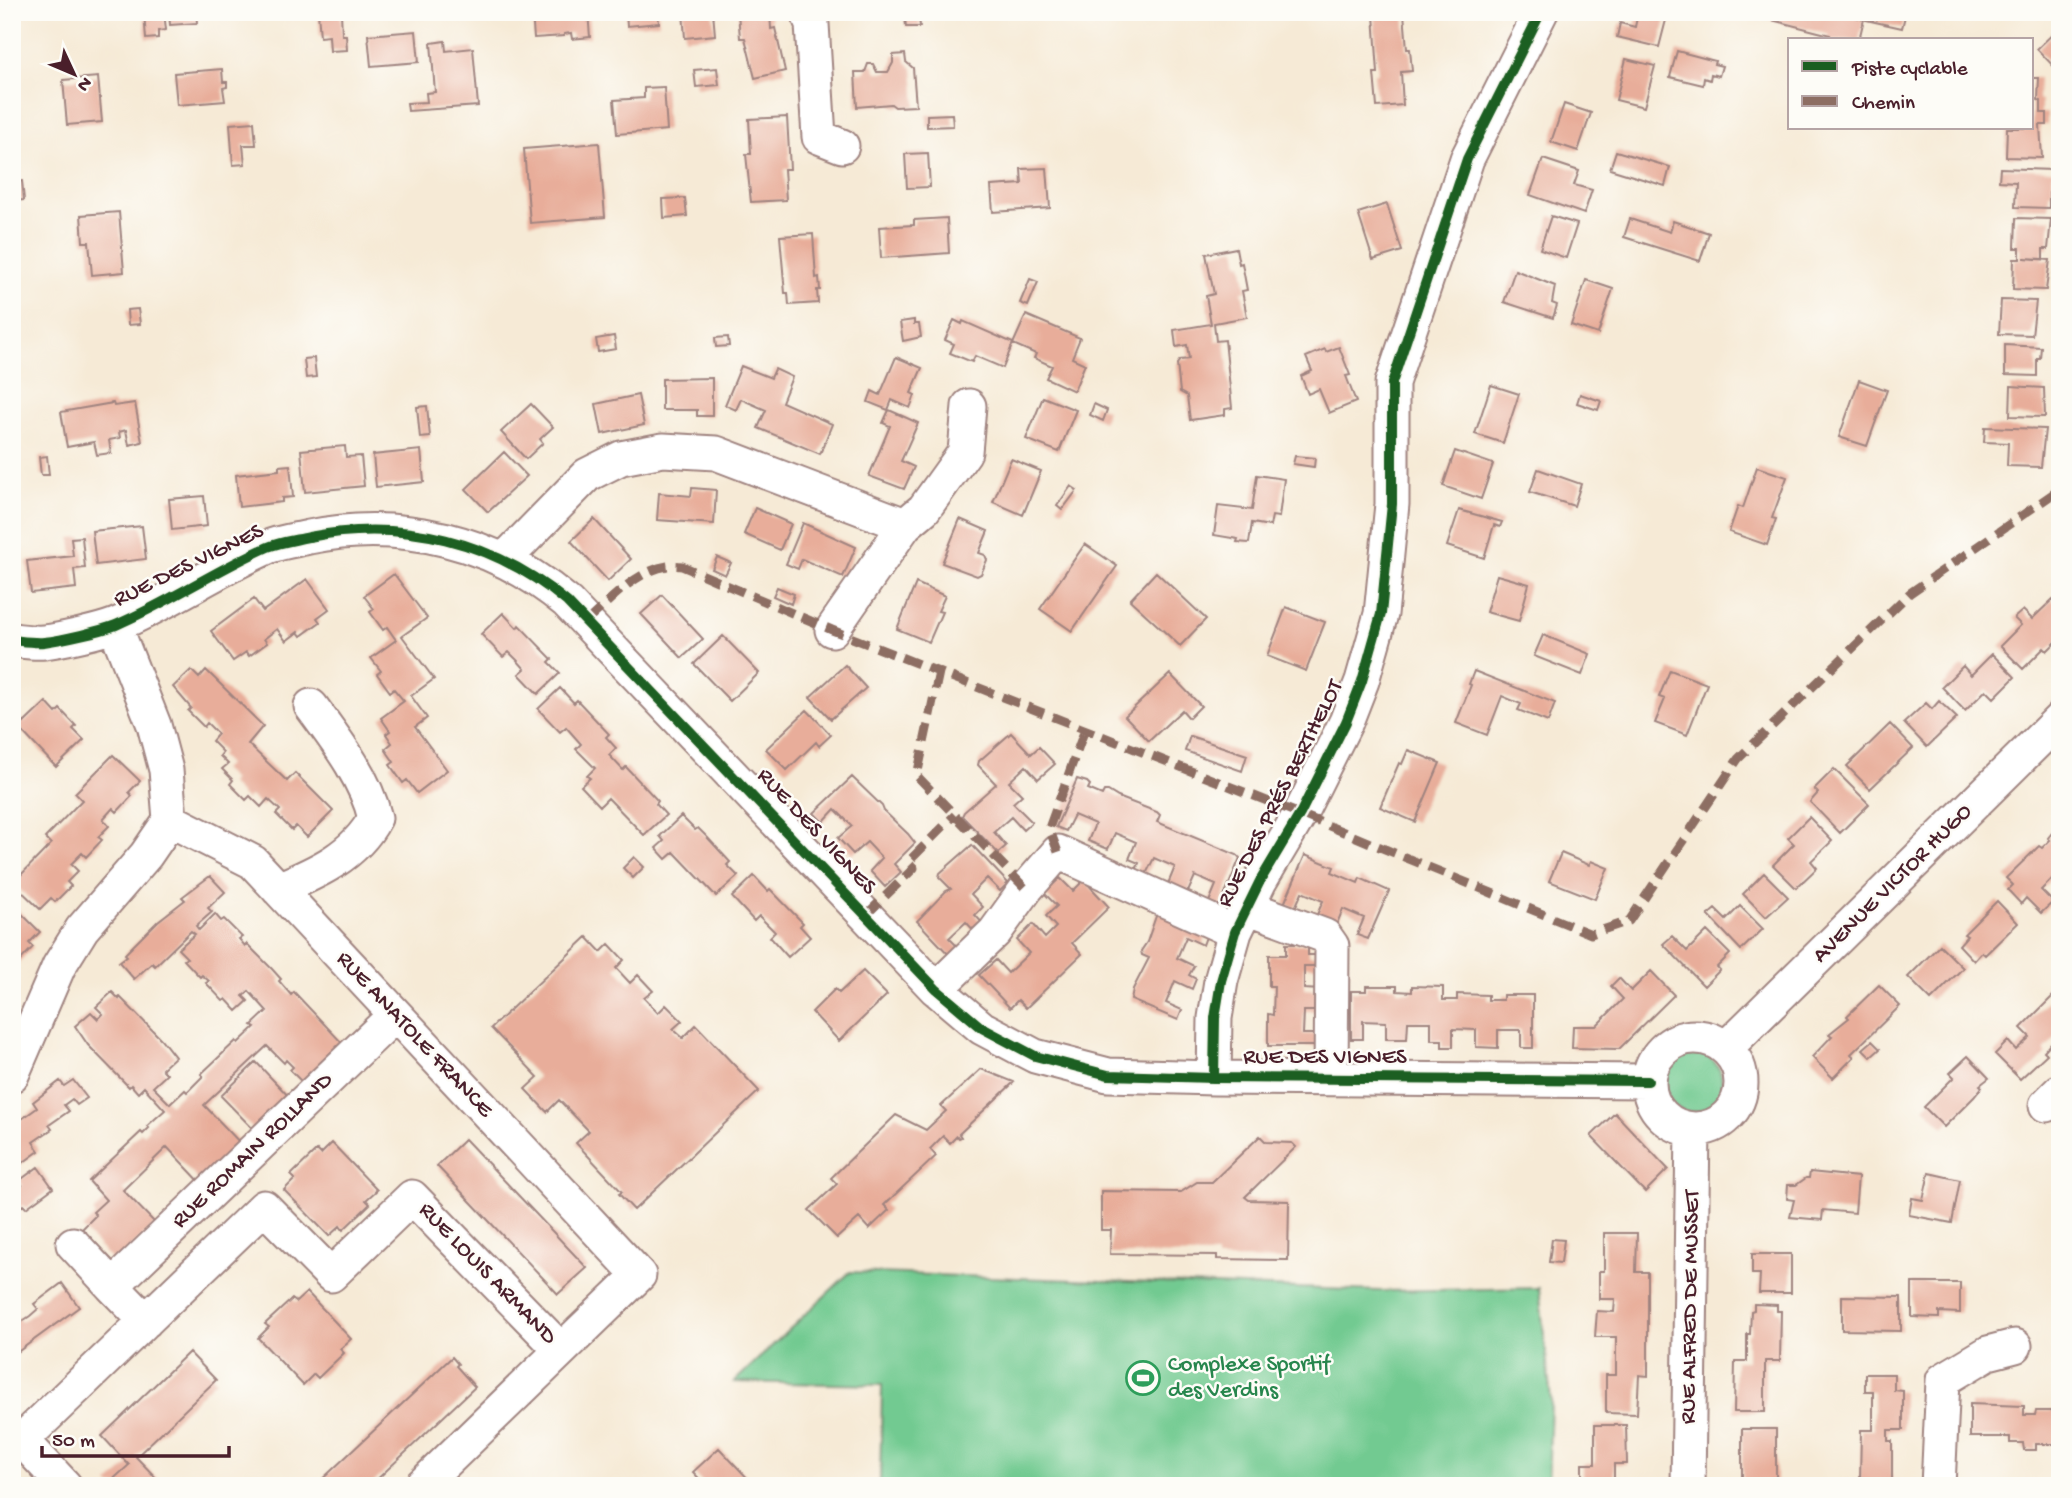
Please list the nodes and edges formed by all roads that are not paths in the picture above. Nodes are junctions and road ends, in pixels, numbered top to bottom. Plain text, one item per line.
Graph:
1 (807, 12) edge
2 (1541, 12) edge
3 (842, 146) dead end
4 (969, 406) dead end
5 (905, 525) junction
6 (504, 560) junction
7 (115, 626) junction
8 (832, 630) dead end
9 (12, 640) edge
10 (311, 706) dead end
11 (2060, 719) edge
12 (170, 820) junction
13 (278, 889) junction
14 (1241, 919) junction
15 (936, 989) junction
16 (394, 1016) junction
17 (1726, 1048) junction
18 (12, 1075) edge
19 (1214, 1078) junction
20 (1331, 1078) junction
21 (1648, 1081) junction
22 (1693, 1129) junction
23 (231, 1172) junction
24 (264, 1207) junction
25 (73, 1244) dead end
26 (112, 1286) junction
27 (146, 1321) junction
28 (2015, 1346) dead end
29 (561, 1350) junction
30 (65, 1486) edge
31 (421, 1486) edge
32 (1688, 1486) edge
33 (1938, 1486) edge

1 - 3 street
2 - 14 street, RUE DES PRÉS BERTHELOT
4 - 5 street
5 - 6 street
5 - 8 street
6 - 7 street, RUE DES VIGNES
6 - 15 street, RUE DES VIGNES
7 - 9 street, RUE DES VIGNES
7 - 12 street
10 - 13 street
11 - 17 street, AVENUE VICTOR HUGO
12 - 13 street, RUE ANATOLE FRANCE
12 - 18 street
13 - 16 street, RUE ANATOLE FRANCE
14 - 15 street
14 - 19 street, RUE DES PRÉS BERTHELOT
14 - 20 street
15 - 19 street, RUE DES VIGNES
16 - 23 street, RUE ROMAIN ROLLAND
16 - 29 street, RUE ANATOLE FRANCE
17 - 21 street
17 - 22 street
19 - 20 street, RUE DES VIGNES
20 - 21 street, RUE DES VIGNES
21 - 22 street
22 - 32 street, RUE ALFRED DE MUSSET
23 - 24 street, RUE LOUIS ARMAND
23 - 26 street, RUE ROMAIN ROLLAND
24 - 27 street
24 - 29 street, RUE LOUIS ARMAND
25 - 26 street
26 - 27 street
27 - 30 street
28 - 33 street
29 - 31 street

